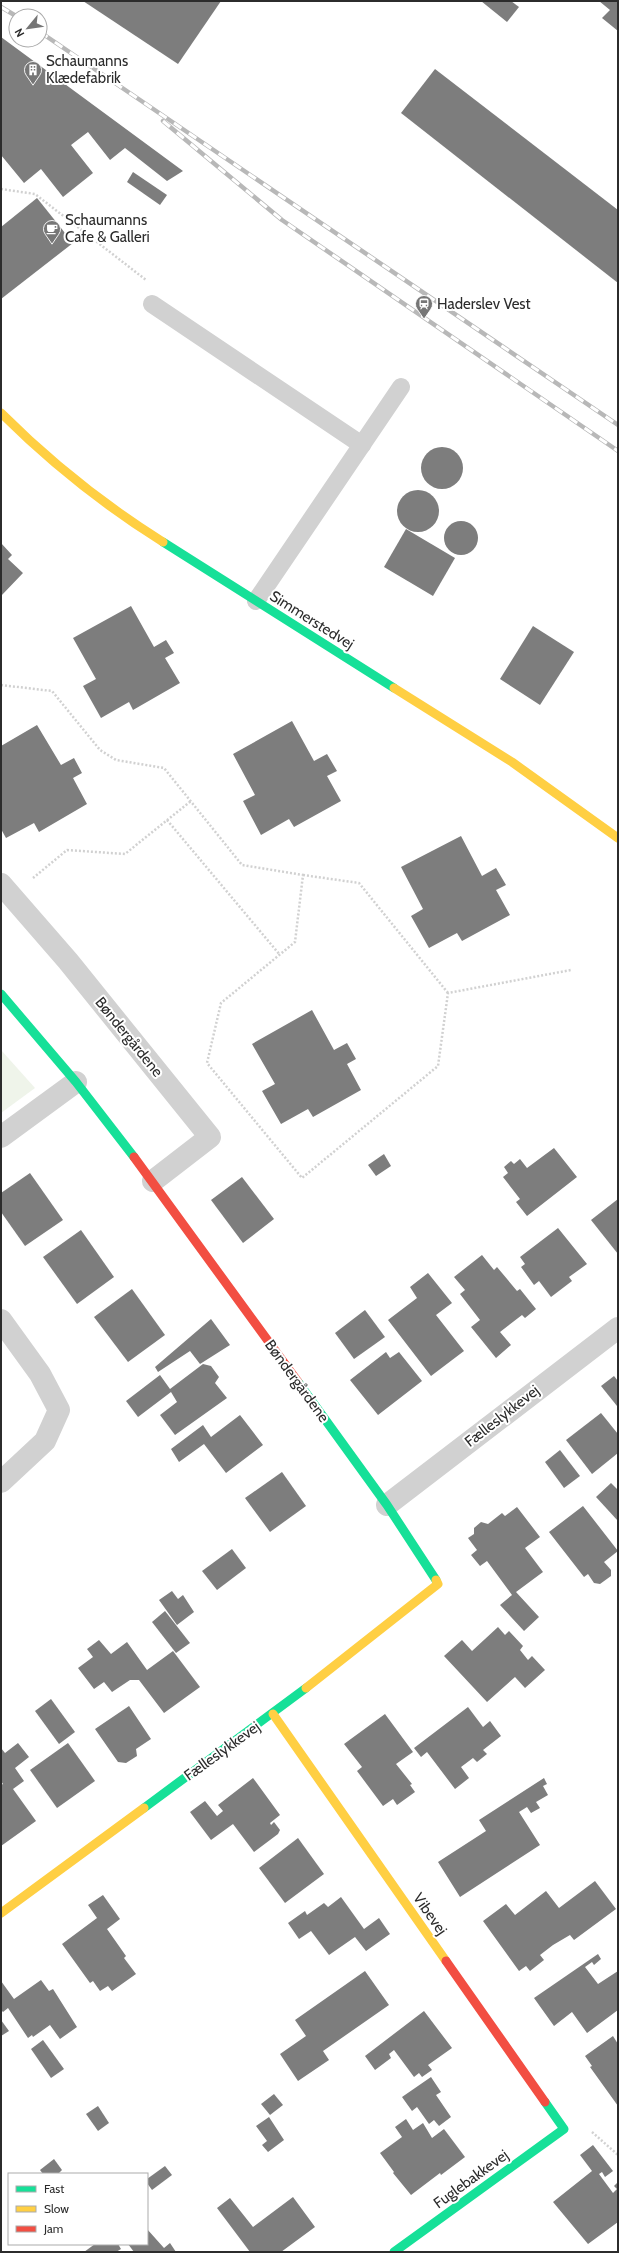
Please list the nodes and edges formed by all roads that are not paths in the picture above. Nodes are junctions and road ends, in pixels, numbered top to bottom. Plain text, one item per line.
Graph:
1 (152, 304) dead end
2 (401, 387) dead end
3 (1, 413) edge
4 (362, 445) junction
5 (256, 602) junction
6 (618, 838) edge
7 (6, 890) edge
8 (1, 994) edge
9 (76, 1082) junction
10 (1, 1137) edge
11 (153, 1181) junction
12 (1, 1320) edge
13 (618, 1328) edge
14 (1, 1482) edge
15 (387, 1505) junction
16 (438, 1584) joint
17 (273, 1714) junction
18 (1, 1913) edge
19 (564, 2129) joint
20 (394, 2252) edge

1 - 4 lane
2 - 4 lane
3 - 5 street, Simmerstedvej
4 - 5 lane
5 - 6 street, Simmerstedvej
7 - 11 street, Bøndergårdene
8 - 9 street, Bøndergårdene
9 - 10 street
9 - 11 street, Bøndergårdene
11 - 15 street, Bøndergårdene
12 - 14 street
13 - 15 street, Fælleslykkevej
15 - 16 street, Bøndergårdene
16 - 17 street, Fælleslykkevej
17 - 18 street, Fælleslykkevej
17 - 19 street, Vibevej
19 - 20 street, Fuglebakkevej

